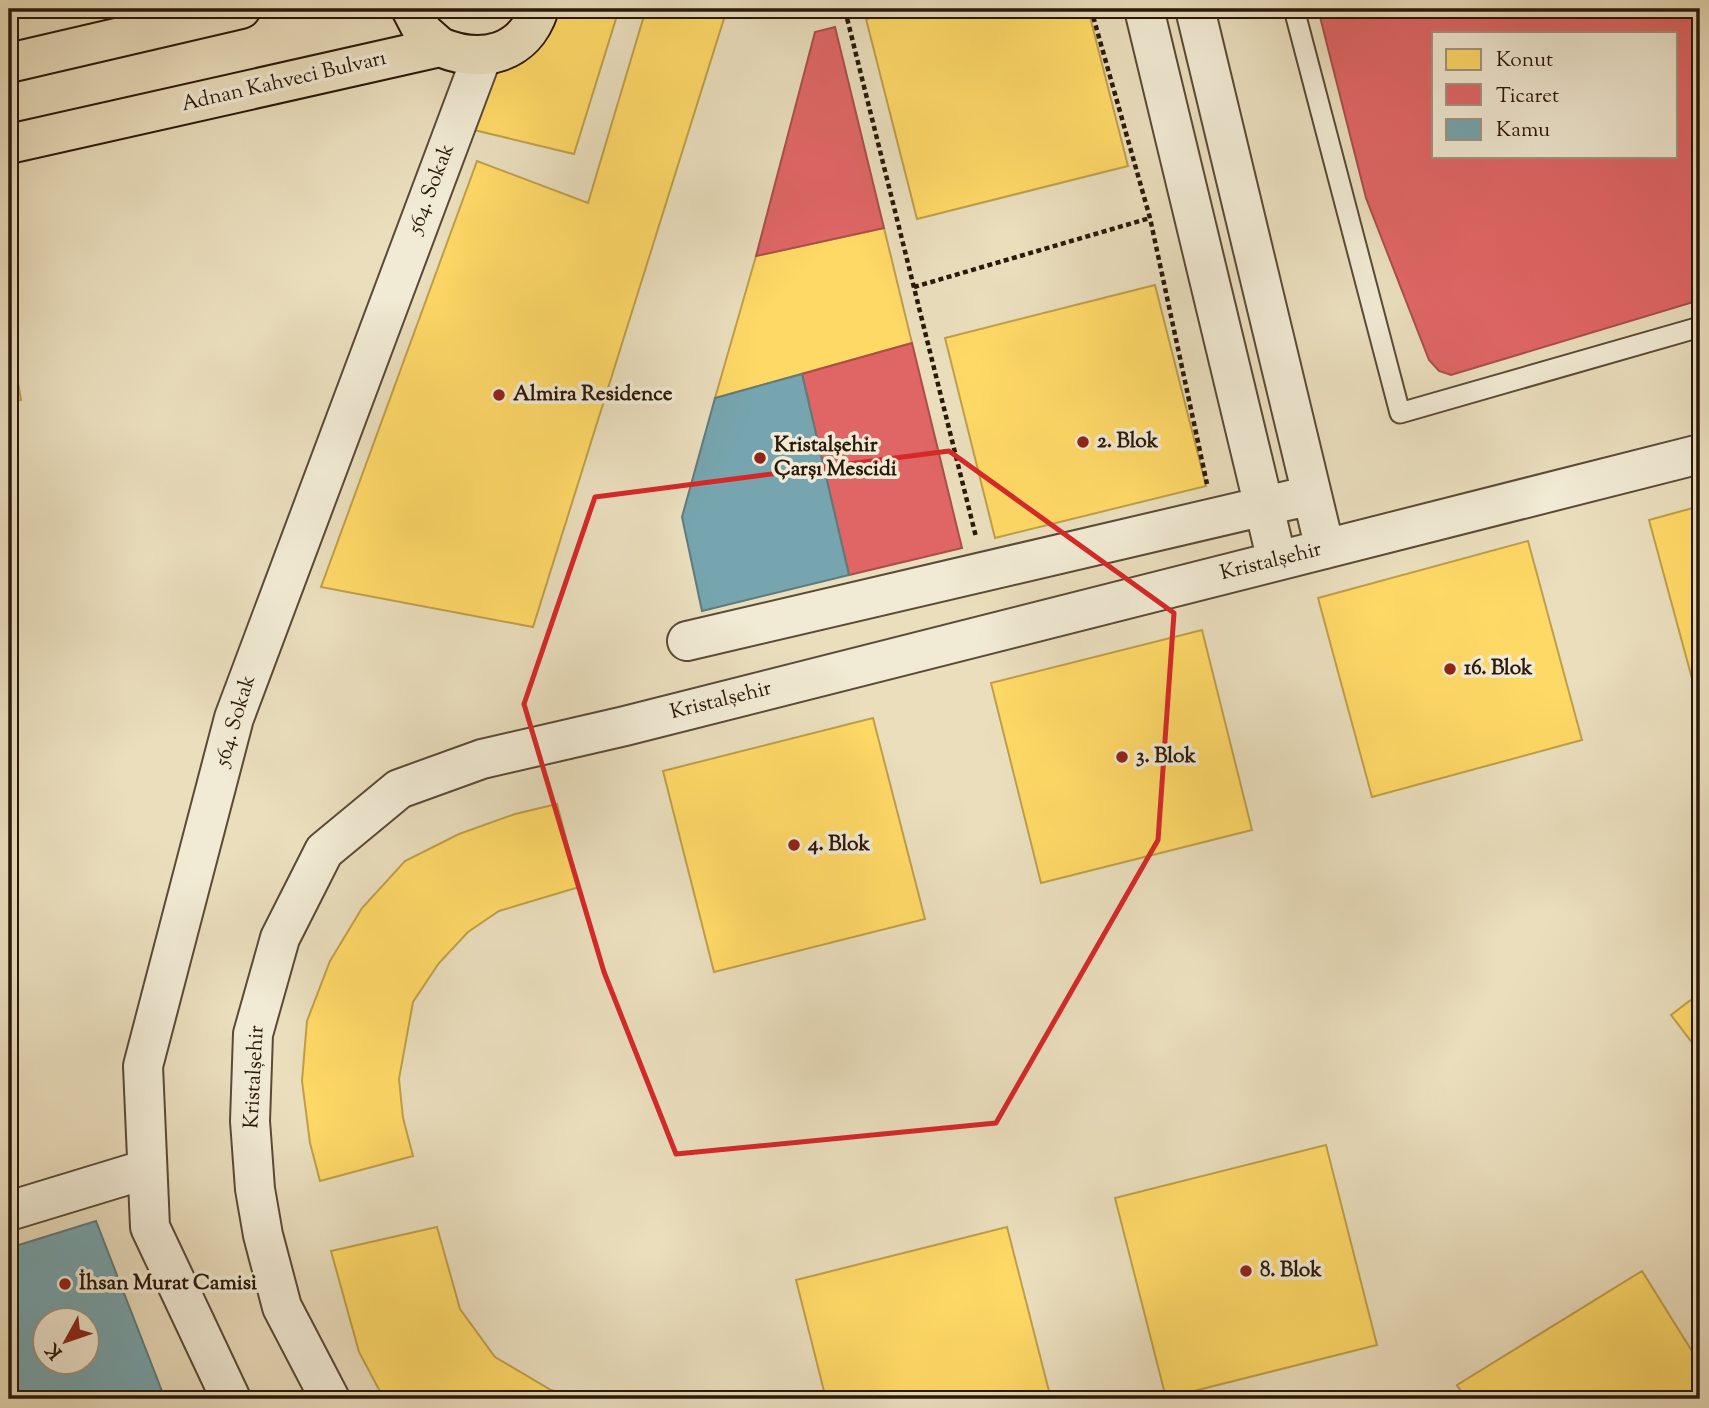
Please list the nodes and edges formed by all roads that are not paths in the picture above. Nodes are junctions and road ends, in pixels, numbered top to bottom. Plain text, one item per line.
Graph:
1 (241, 9) edge
2 (411, 9) edge
3 (539, 9) edge
4 (1144, 9) edge
5 (1195, 9) edge
6 (1293, 9) edge
7 (440, 47) junction
8 (482, 56) junction
9 (9, 63) edge
10 (1217, 102) junction
11 (1170, 116) junction
12 (9, 145) edge
13 (1262, 288) junction
14 (1214, 300) junction
15 (1700, 327) edge
16 (1700, 454) edge
17 (1312, 495) junction
18 (1264, 506) junction
19 (1325, 549) junction
20 (1277, 561) junction
21 (687, 641) dead end
22 (147, 1169) junction
23 (9, 1211) edge
24 (230, 1399) edge
25 (330, 1399) edge

1 - 9 main road
2 - 7 main road
3 - 8 main road
4 - 11 street
5 - 10 street
6 - 15 lane
7 - 8 main road, Adnan Kahveci Bulvarı
7 - 12 main road, Adnan Kahveci Bulvarı
8 - 22 street, 564. Sokak
10 - 11 street
10 - 13 street
11 - 14 street
13 - 14 street
13 - 17 street
14 - 18 street
16 - 19 street, Kristalşehir
17 - 18 street
17 - 19 street
18 - 20 street
18 - 21 street
19 - 20 street, Kristalşehir
20 - 25 street, Kristalşehir
22 - 23 street
22 - 24 street, 564. Sokak

